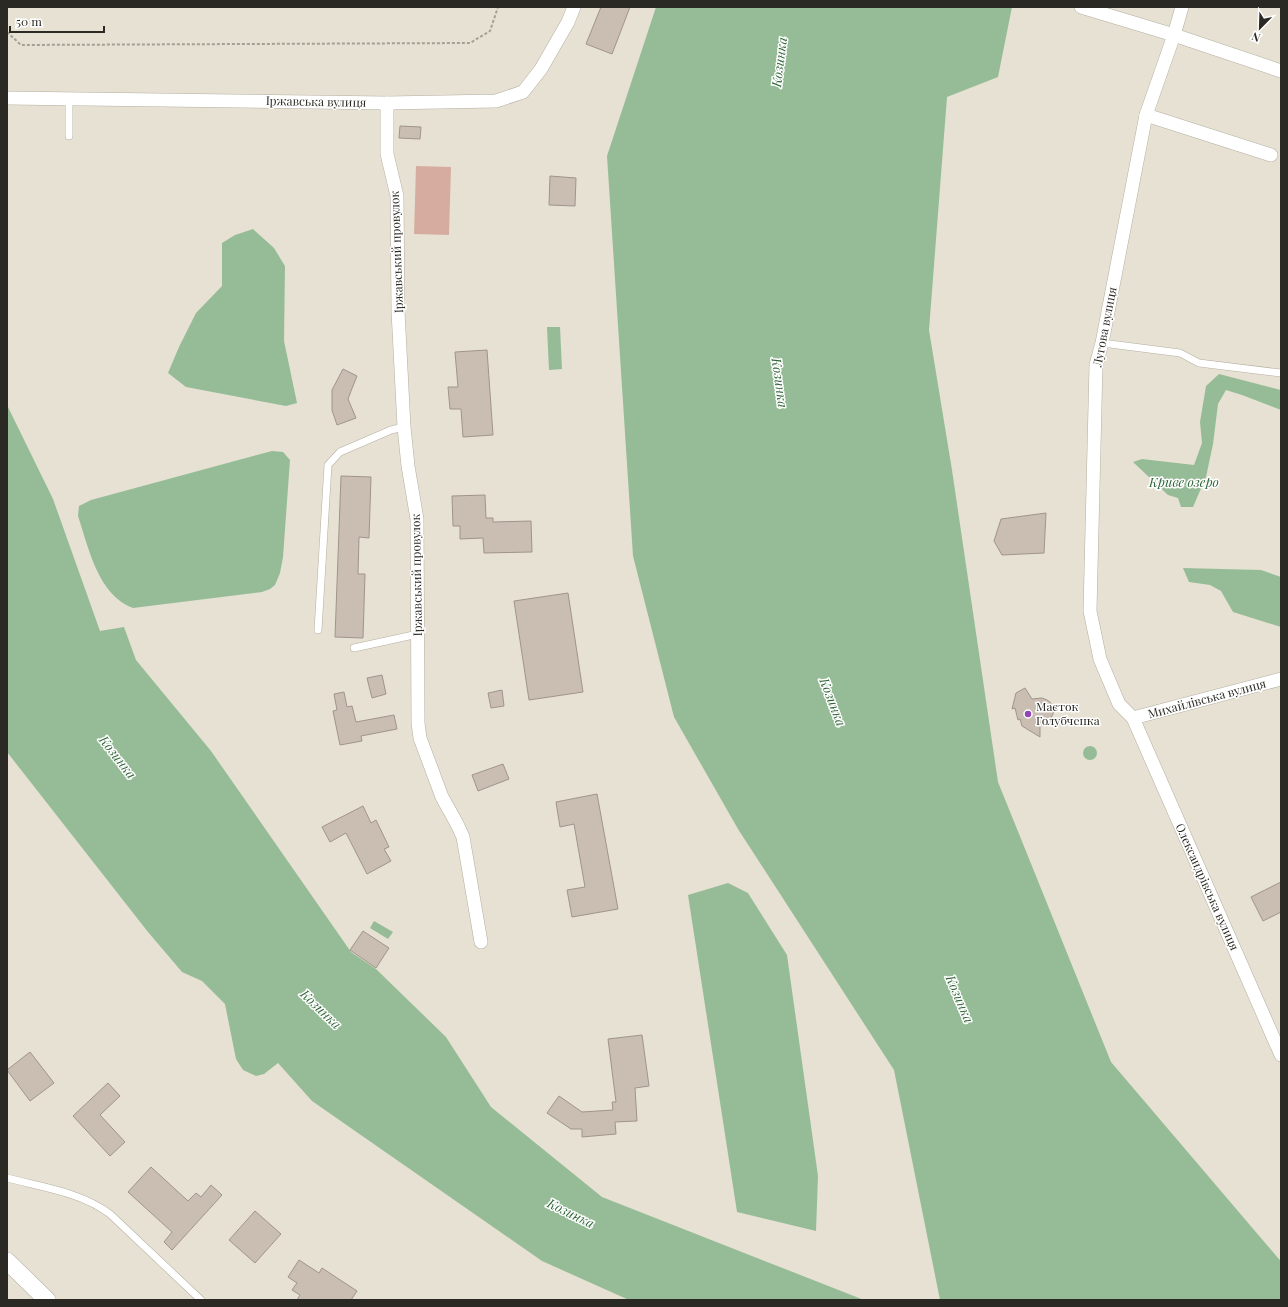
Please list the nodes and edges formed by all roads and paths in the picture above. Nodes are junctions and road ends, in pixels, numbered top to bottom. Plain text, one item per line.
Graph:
1 (498, 7) edge
2 (574, 7) edge
3 (1081, 7) edge
4 (1182, 7) edge
5 (7, 32) edge
6 (1174, 35) junction
7 (1281, 71) edge
8 (7, 98) edge
9 (70, 99) junction
10 (387, 103) junction
11 (1146, 114) junction
12 (69, 136) dead end
13 (1271, 155) dead end
14 (1102, 343) junction
15 (1281, 373) edge
16 (404, 427) junction
17 (318, 630) dead end
18 (418, 634) junction
19 (354, 648) dead end
20 (1281, 679) edge
21 (1133, 718) junction
22 (481, 942) dead end
23 (1281, 1055) edge
24 (7, 1178) edge
25 (7, 1262) edge
26 (47, 1300) edge
27 (201, 1300) edge

1 - 5 path
2 - 10 street, Іржавська вулиця
3 - 6 street
4 - 6 street, Лугова вулиця
6 - 7 street
6 - 11 street, Лугова вулиця
8 - 9 street, Іржавська вулиця
9 - 10 street, Іржавська вулиця
9 - 12 lane
10 - 16 street, Іржавський провулок
11 - 13 street
11 - 14 street, Лугова вулиця
14 - 15 lane
14 - 21 street, Лугова вулиця
16 - 17 lane
16 - 18 street, Іржавський провулок
18 - 19 lane
18 - 22 street, Іржавський провулок
20 - 21 street, Михайлівська вулиця
21 - 23 street, Олександрівська вулиця
24 - 27 lane
25 - 26 street

